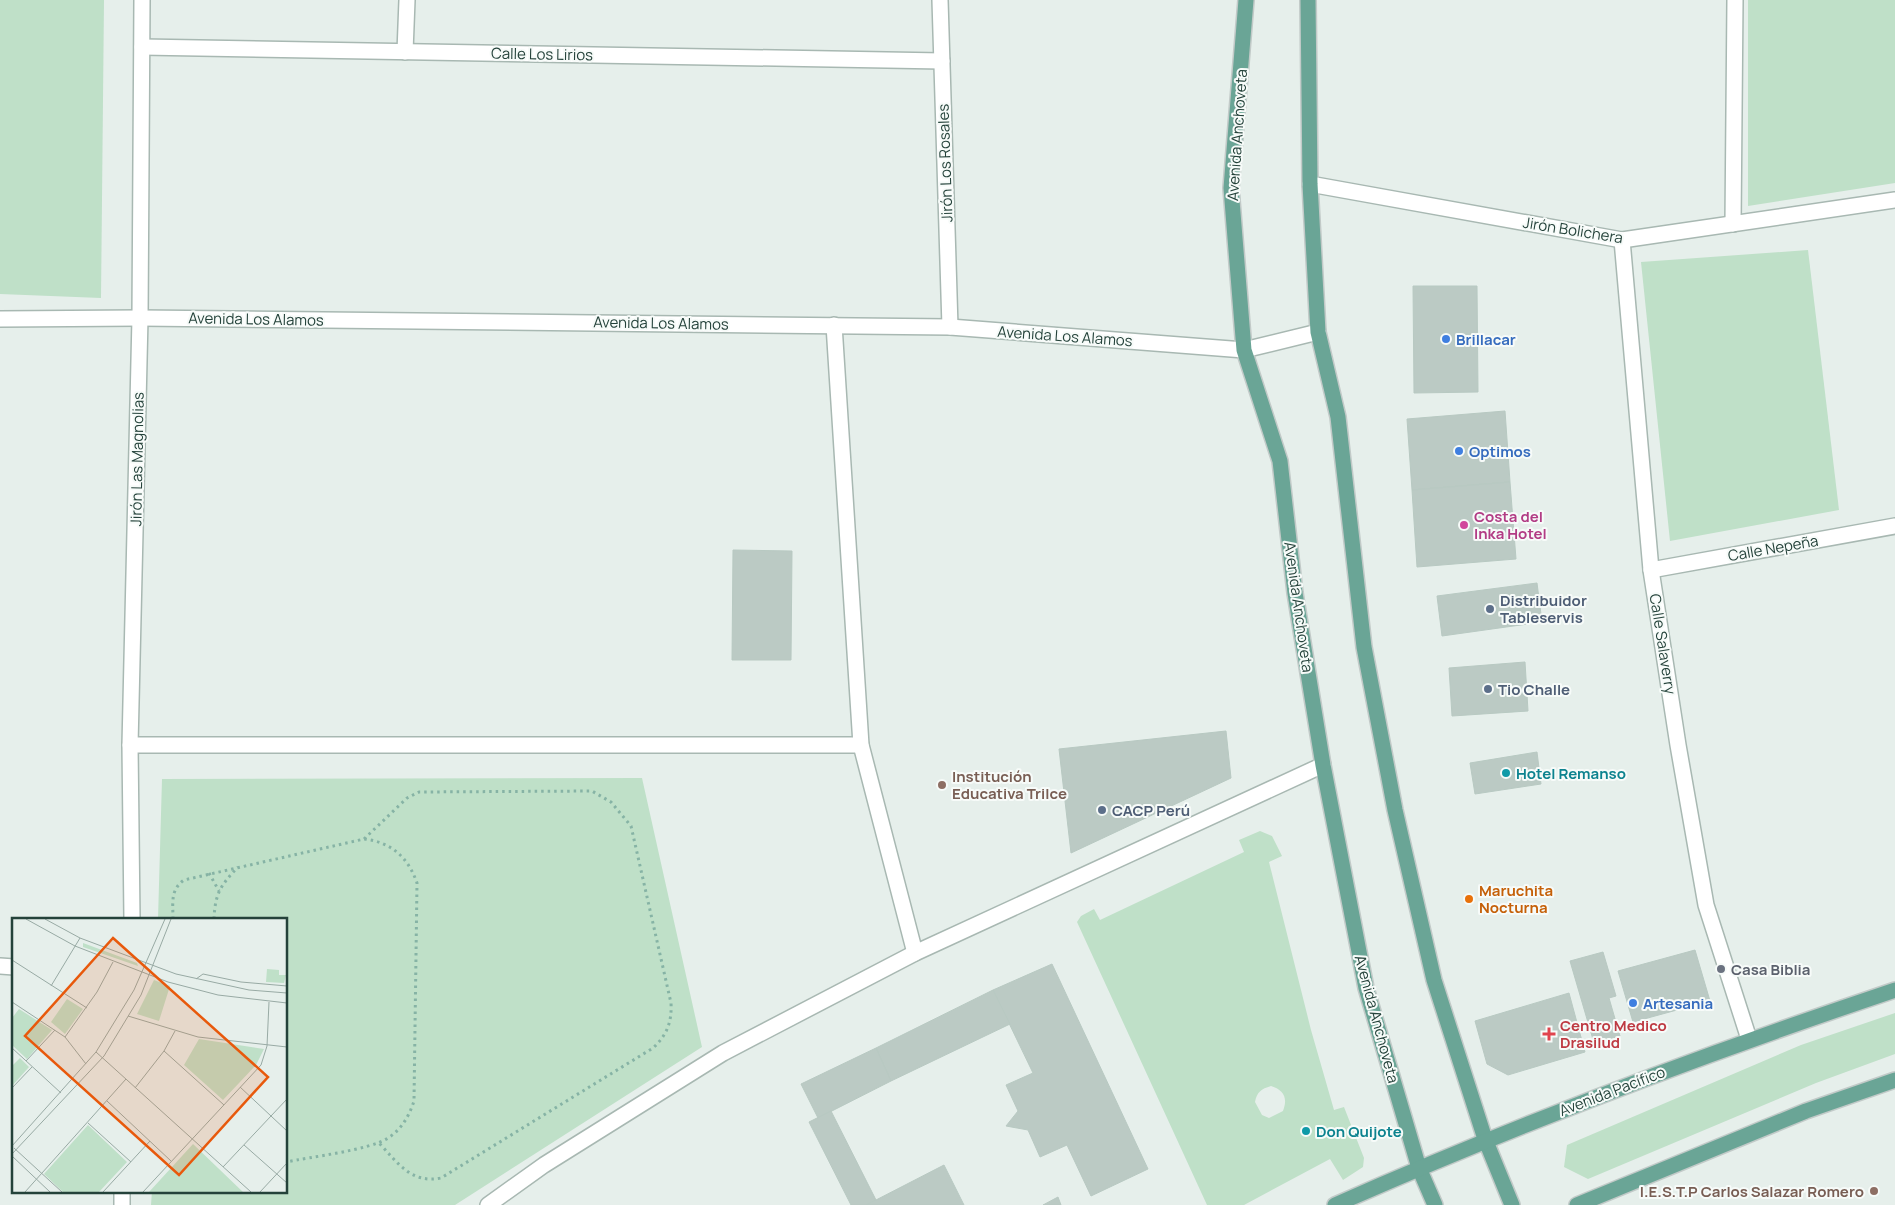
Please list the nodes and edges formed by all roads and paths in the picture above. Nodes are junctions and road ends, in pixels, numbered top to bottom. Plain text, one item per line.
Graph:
1 (142, 0) edge
2 (407, 0) edge
3 (940, 0) edge
4 (1246, 0) edge
5 (1308, 0) edge
6 (1735, 0) edge
7 (142, 47) junction
8 (405, 52) junction
9 (942, 61) junction
10 (1310, 184) junction
11 (1895, 200) edge
12 (1733, 224) junction
13 (1622, 240) junction
14 (140, 318) junction
15 (0, 319) edge
16 (834, 325) junction
17 (950, 327) junction
18 (1318, 332) junction
19 (1244, 350) junction
20 (1895, 526) edge
21 (1651, 570) junction
22 (130, 745) junction
23 (861, 745) junction
24 (1323, 765) junction
25 (364, 839) junction
26 (239, 866) junction
27 (210, 873) junction
28 (219, 891) junction
29 (132, 918) edge
30 (173, 918) edge
31 (214, 918) edge
32 (915, 953) junction
33 (1895, 990) edge
34 (1749, 1039) junction
35 (1895, 1080) edge
36 (1485, 1139) junction
37 (379, 1143) junction
38 (288, 1162) edge
39 (1419, 1168) junction
40 (122, 1192) edge
41 (122, 1205) edge
42 (488, 1205) edge
43 (1335, 1205) edge
44 (1435, 1205) edge
45 (1512, 1205) edge
46 (1577, 1205) edge

1 - 7 street, Jirón Las Magnolias
2 - 8 street
3 - 9 street, Jirón Los Rosales
4 - 19 main road, Avenida Anchoveta
5 - 10 main road
6 - 12 street
7 - 8 street, Calle Los Lirios
7 - 14 street, Jirón Las Magnolias
8 - 9 street, Calle Los Lirios
9 - 17 street, Jirón Los Rosales
10 - 13 street, Jirón Bolichera
10 - 18 main road
11 - 12 street, Jirón Bolichera
12 - 13 street, Jirón Bolichera
13 - 21 street, Calle Salaverry
14 - 15 street, Avenida Los Alamos
14 - 16 street, Avenida Los Alamos
14 - 22 street, Jirón Las Magnolias
16 - 17 street, Avenida Los Alamos
16 - 23 street
17 - 19 street, Avenida Los Alamos
18 - 19 street, Avenida Los Alamos
18 - 36 main road
19 - 24 main road, Avenida Anchoveta
20 - 21 street, Calle Nepeña
21 - 34 street, Calle Salaverry
22 - 23 street
22 - 29 street, Jirón Las Magnolias
23 - 32 street
24 - 32 street
24 - 39 main road, Avenida Anchoveta
25 - 26 path
25 - 37 path
25 - 37 path
26 - 27 path
26 - 28 path
27 - 28 path
27 - 30 path
28 - 31 path
32 - 42 street
33 - 34 main road, Avenida Pacífico
34 - 36 main road, Avenida Pacífico
35 - 46 main road
36 - 39 main road, Avenida Pacífico
36 - 45 main road
37 - 38 path
39 - 43 main road, Avenida Pacífico
39 - 44 main road, Avenida Anchoveta
40 - 41 street

